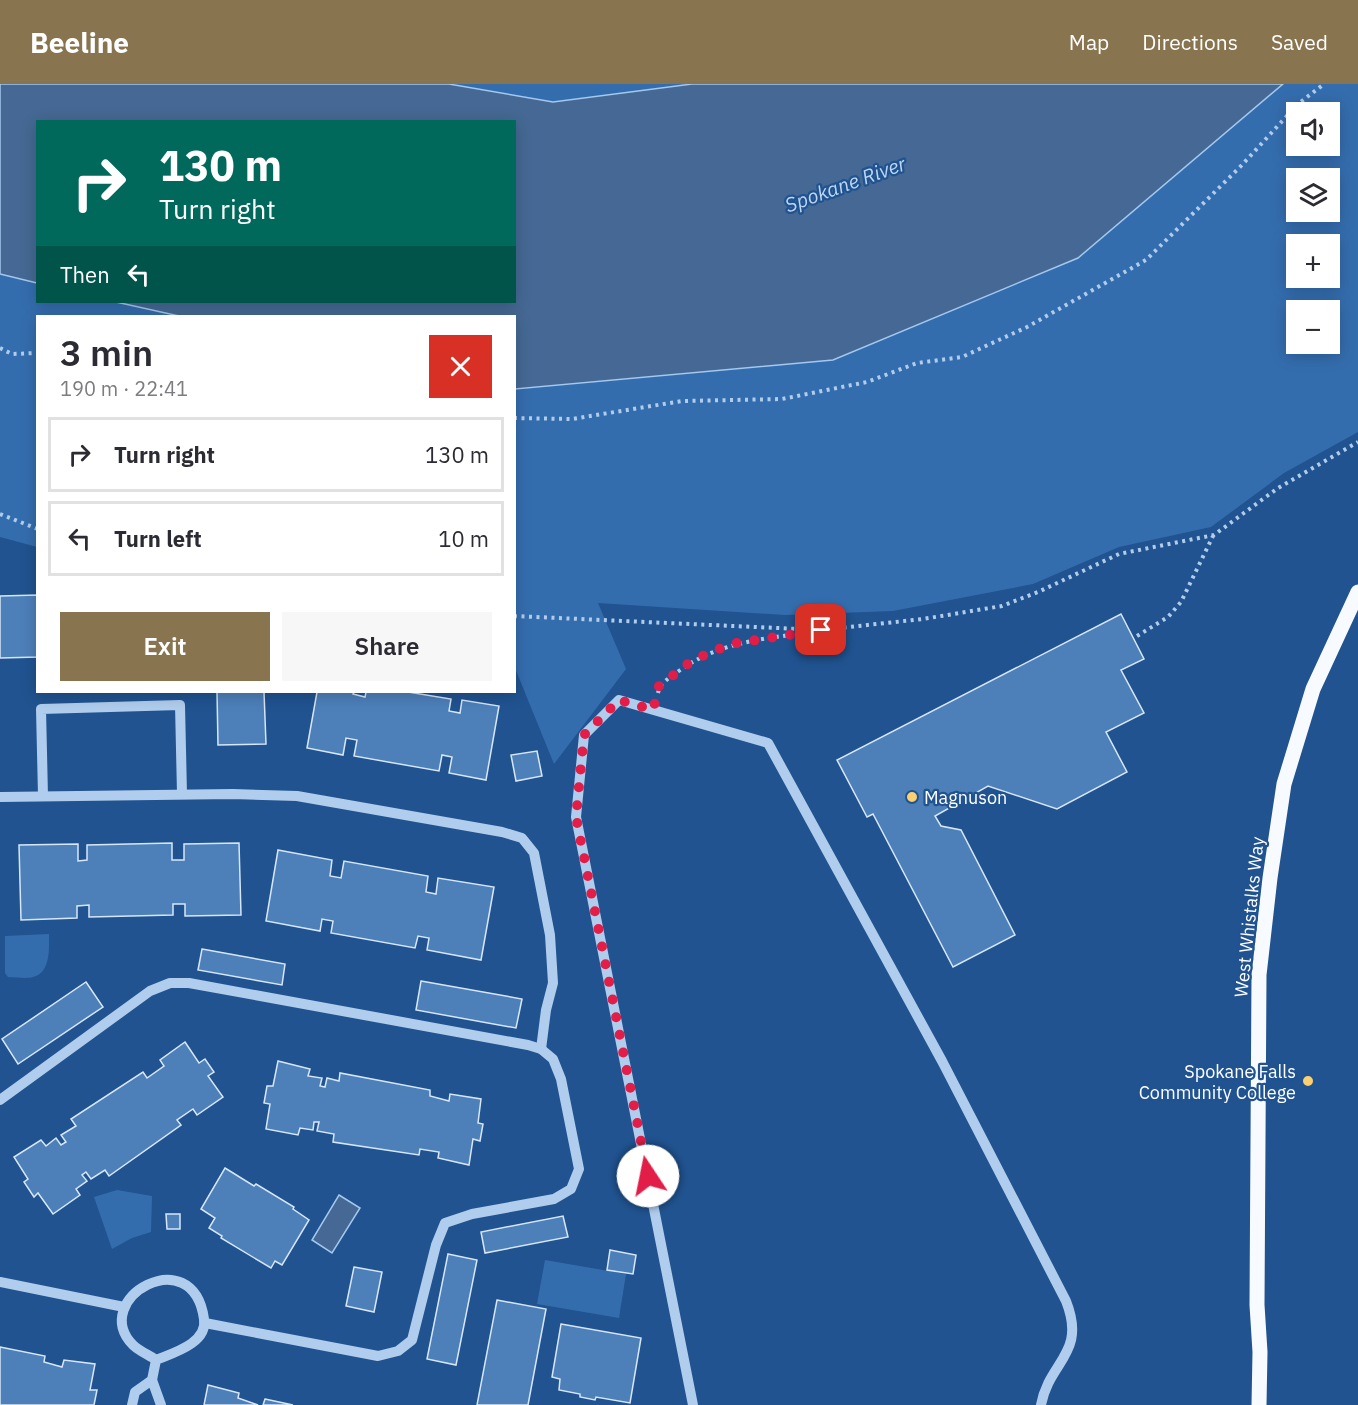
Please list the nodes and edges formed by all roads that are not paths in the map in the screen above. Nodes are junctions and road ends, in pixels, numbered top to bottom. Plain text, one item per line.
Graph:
1 (1358, 592) edge
2 (182, 794) junction
3 (43, 796) junction
4 (0, 797) edge
5 (541, 1049) junction
6 (0, 1100) edge
7 (0, 1282) edge
8 (124, 1307) junction
9 (205, 1323) junction
10 (156, 1360) junction
11 (152, 1380) junction
12 (132, 1405) edge
13 (161, 1405) edge
14 (693, 1405) edge
15 (1041, 1405) edge
16 (1259, 1405) edge

1 - 16 main road, West Whistalks Way
2 - 3 lane
2 - 3 lane
2 - 5 lane
3 - 4 lane
5 - 6 lane
5 - 9 lane
7 - 8 lane
8 - 9 lane
8 - 10 lane
9 - 10 lane
10 - 11 lane
11 - 12 lane
11 - 13 lane
14 - 15 lane

